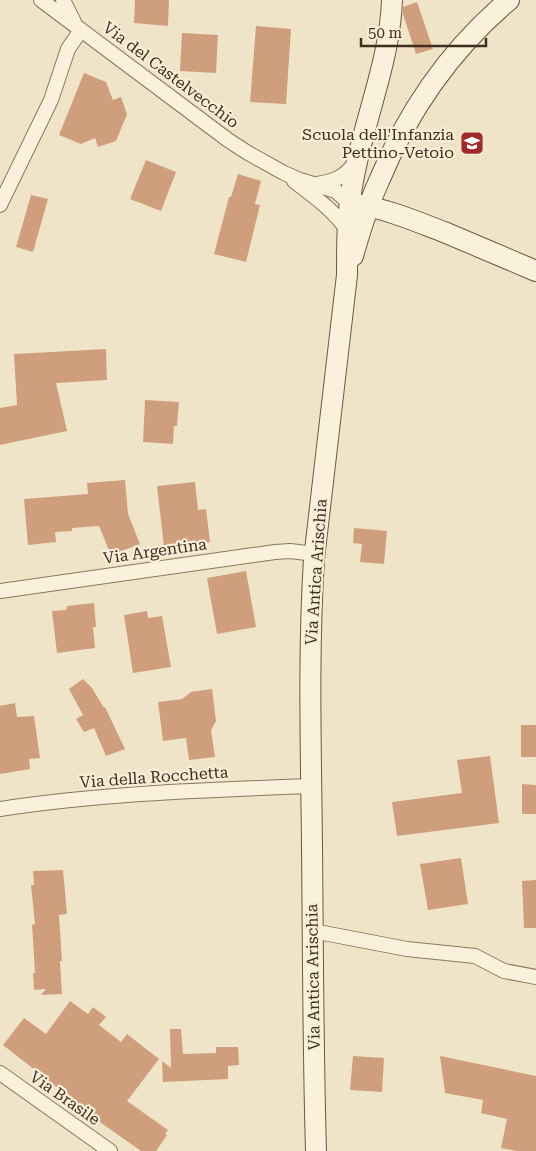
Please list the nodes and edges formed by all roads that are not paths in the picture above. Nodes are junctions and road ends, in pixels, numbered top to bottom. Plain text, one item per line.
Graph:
1 (41, 0) edge
2 (63, 0) edge
3 (392, 0) edge
4 (508, 0) edge
5 (79, 28) junction
6 (365, 131) junction
7 (398, 139) junction
8 (357, 160) junction
9 (316, 191) junction
10 (0, 205) edge
11 (359, 205) junction
12 (347, 230) junction
13 (536, 271) edge
14 (347, 275) junction
15 (315, 554) junction
16 (0, 591) edge
17 (311, 786) junction
18 (0, 809) edge
19 (313, 931) junction
20 (536, 977) edge
21 (0, 1073) edge
22 (110, 1151) edge
23 (316, 1151) edge

1 - 5 street, Via del Castelvecchio
2 - 5 street
3 - 6 main road, Via Antica Arischia
4 - 7 main road
5 - 9 street, Via del Castelvecchio
5 - 10 street
6 - 7 main road
6 - 8 main road, Via Antica Arischia
7 - 11 main road
8 - 9 street
8 - 11 main road, Via Antica Arischia
9 - 11 street, Via del Castelvecchio
9 - 12 street, Via del Castelvecchio
11 - 12 main road, Via Antica Arischia
11 - 13 main road
11 - 14 main road
12 - 14 main road, Via Antica Arischia
14 - 15 main road, Via Antica Arischia
15 - 16 street, Via Argentina
15 - 17 main road, Via Antica Arischia
17 - 18 street, Via della Rocchetta
17 - 19 main road, Via Antica Arischia
19 - 20 street
19 - 23 main road, Via Antica Arischia
21 - 22 street, Via Brasile

